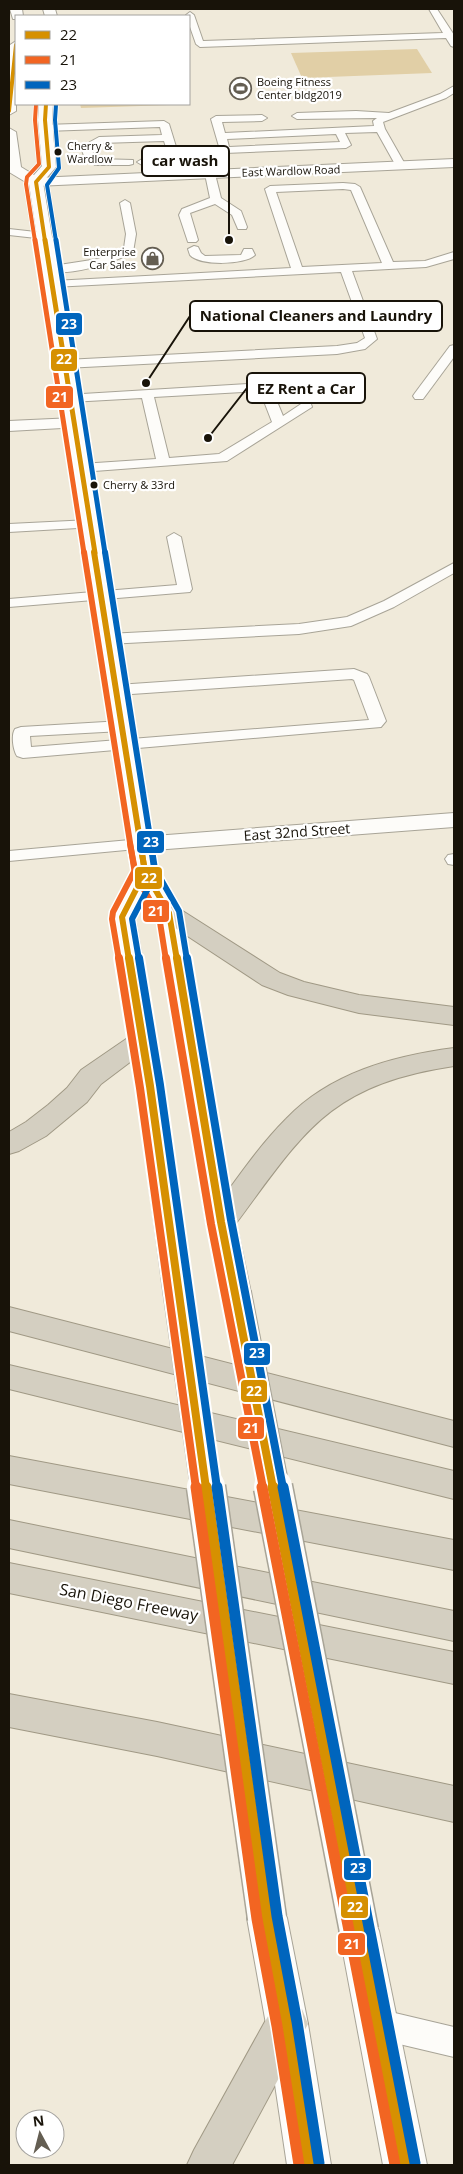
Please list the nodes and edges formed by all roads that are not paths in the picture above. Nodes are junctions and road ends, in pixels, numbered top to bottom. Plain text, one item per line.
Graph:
1 (433, 9) edge
2 (190, 15) dead end
3 (193, 33) edge
4 (453, 41) edge
5 (15, 51) edge
6 (11, 73) edge
7 (454, 89) edge
8 (46, 105) edge
9 (9, 111) edge
10 (296, 116) dead end
11 (389, 116) junction
12 (262, 118) dead end
13 (45, 128) junction
14 (380, 129) junction
15 (339, 130) junction
16 (9, 132) edge
17 (221, 136) junction
18 (167, 138) junction
19 (175, 160) junction
20 (129, 162) dead end
21 (142, 162) dead end
22 (454, 163) edge
23 (401, 166) junction
24 (335, 169) junction
25 (210, 174) junction
26 (180, 176) junction
27 (36, 182) junction
28 (9, 183) edge
29 (343, 186) junction
30 (216, 200) junction
31 (125, 203) dead end
32 (242, 227) dead end
33 (9, 232) edge
34 (45, 236) junction
35 (248, 251) dead end
36 (454, 255) edge
37 (389, 266) junction
38 (345, 268) junction
39 (298, 271) junction
40 (51, 276) junction
41 (454, 350) edge
42 (65, 364) junction
43 (147, 394) junction
44 (419, 396) dead end
45 (70, 398) junction
46 (306, 407) dead end
47 (74, 423) junction
48 (279, 423) junction
49 (9, 426) edge
50 (163, 462) junction
51 (81, 468) junction
52 (90, 524) junction
53 (9, 528) edge
54 (174, 537) dead end
55 (454, 567) edge
56 (101, 594) junction
57 (9, 603) edge
58 (108, 639) junction
59 (117, 690) junction
60 (124, 736) junction
61 (454, 820) edge
62 (141, 844) junction
63 (9, 856) edge
64 (145, 872) junction
65 (169, 913) junction
66 (454, 1016) edge
67 (142, 1041) junction
68 (454, 1057) edge
69 (9, 1144) edge
70 (221, 1222) junction
71 (9, 1319) edge
72 (9, 1377) edge
73 (453, 1434) edge
74 (9, 1470) edge
75 (454, 1485) edge
76 (9, 1534) edge
77 (454, 1554) edge
78 (9, 1578) edge
79 (454, 1626) edge
80 (454, 1668) edge
81 (9, 1710) edge
82 (454, 1804) edge
83 (287, 2024) junction
84 (378, 2024) junction
85 (454, 2042) edge
86 (209, 2165) edge
87 (309, 2165) edge
88 (405, 2165) edge

1 - 4 lane
2 - 3 lane
3 - 4 lane
5 - 6 main road
6 - 9 main road
7 - 11 lane
8 - 13 main road
10 - 11 lane
11 - 14 lane
12 - 17 lane
13 - 18 lane
13 - 27 main road
14 - 15 lane
14 - 23 lane
15 - 17 lane
15 - 17 lane
16 - 27 main road
18 - 19 lane
18 - 20 lane
19 - 21 lane
19 - 26 lane
22 - 23 main road, East Wardlow Road
23 - 24 main road, East Wardlow Road
24 - 25 main road, East Wardlow Road
24 - 29 lane
25 - 26 main road, East Wardlow Road
25 - 30 lane
26 - 27 main road, East Wardlow Road
27 - 28 main road, East Wardlow Road
27 - 34 main road
29 - 37 lane
29 - 39 lane
30 - 32 lane
30 - 35 lane
31 - 40 lane
33 - 34 lane
34 - 40 main road
36 - 37 lane
37 - 38 lane
38 - 39 lane
38 - 42 lane
39 - 40 lane
40 - 42 main road
41 - 44 lane
42 - 45 main road
43 - 45 lane
43 - 48 lane
43 - 50 lane
45 - 47 main road
46 - 48 lane
47 - 49 main road
47 - 51 main road
48 - 50 lane
50 - 51 lane
51 - 52 main road
52 - 53 lane
52 - 56 main road
54 - 56 lane
55 - 58 lane
56 - 57 lane
56 - 58 main road
58 - 59 main road
59 - 60 main road
59 - 60 lane
60 - 60 lane
60 - 62 main road
61 - 62 main road, East 32nd Street
62 - 63 lane
62 - 64 main road
64 - 65 main road
64 - 67 main road
65 - 66 highway
65 - 70 main road
67 - 69 highway
67 - 83 main road, bridge
68 - 70 highway
70 - 84 main road, bridge
71 - 73 highway
72 - 75 highway
74 - 77 highway
76 - 79 highway
78 - 80 highway, San Diego Freeway
81 - 82 highway
83 - 86 highway
83 - 87 main road
84 - 85 lane
84 - 88 main road

